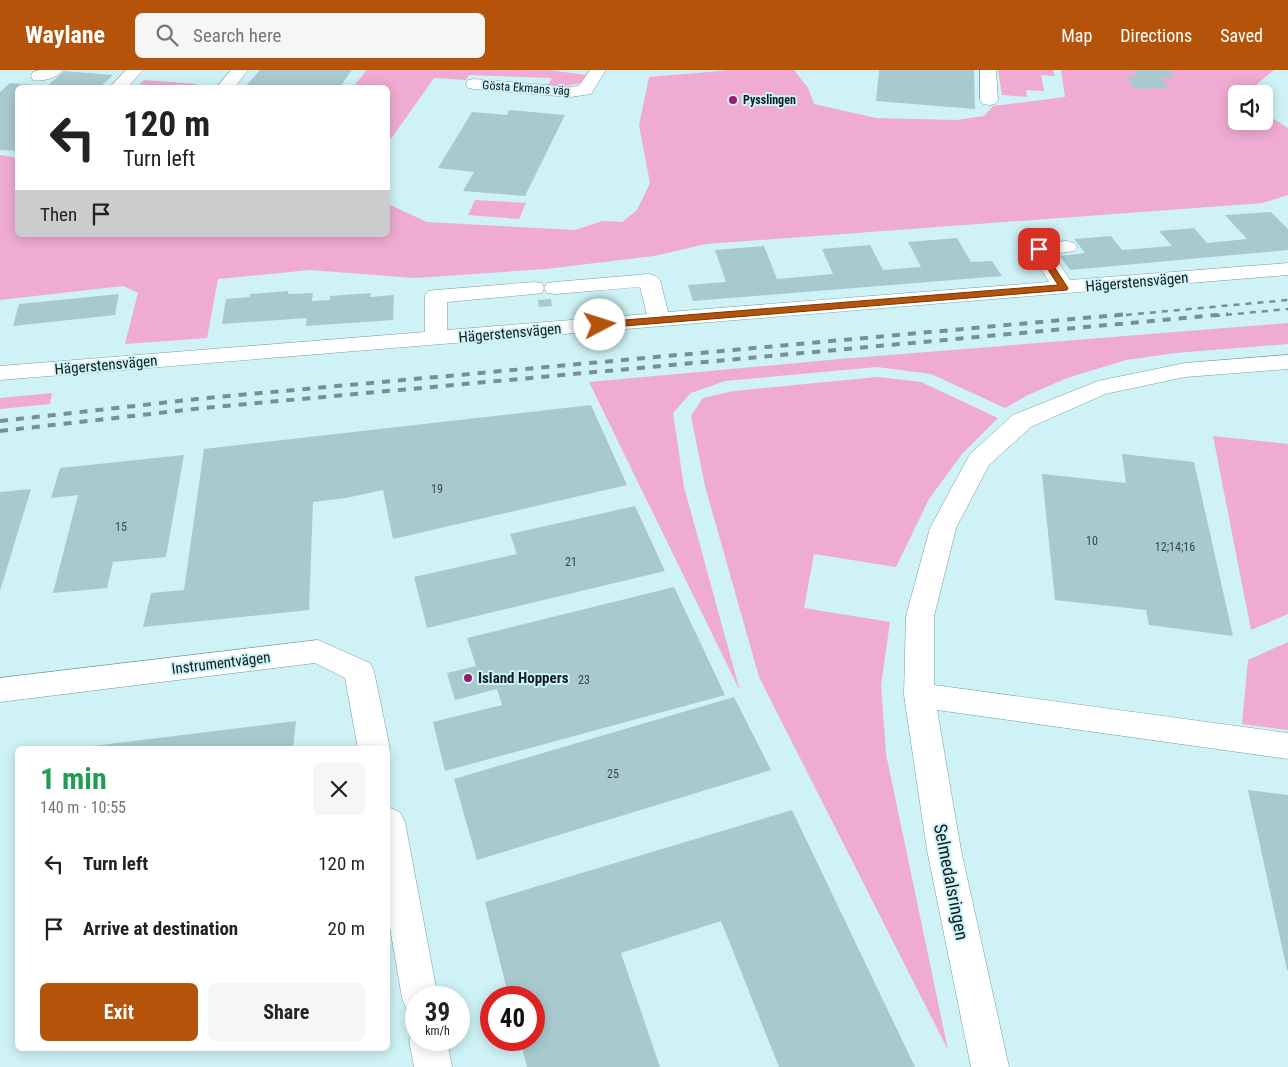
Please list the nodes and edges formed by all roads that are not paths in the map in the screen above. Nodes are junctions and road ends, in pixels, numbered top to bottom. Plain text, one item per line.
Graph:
1 (55, 70) edge
2 (135, 70) edge
3 (240, 70) edge
4 (598, 70) edge
5 (988, 70) edge
6 (39, 76) dead end
7 (474, 84) dead end
8 (120, 85) edge
9 (227, 85) edge
10 (989, 100) dead end
11 (1066, 247) dead end
12 (1288, 269) edge
13 (1064, 288) junction
14 (659, 320) junction
15 (436, 339) junction
16 (1288, 362) edge
17 (0, 373) edge
18 (0, 690) edge
19 (919, 695) junction
20 (373, 746) edge
21 (1288, 746) edge
22 (390, 833) edge
23 (418, 986) edge
24 (430, 1051) edge
25 (433, 1067) edge
26 (990, 1067) edge

1 - 6 street
2 - 8 street
3 - 9 street
4 - 7 street, Gösta Ekmans väg
5 - 10 street
11 - 13 street
12 - 13 street, Hägerstensvägen
13 - 14 street, Hägerstensvägen
14 - 15 street, Hägerstensvägen
14 - 15 street
15 - 17 street, Hägerstensvägen
16 - 19 street, Selmedalsringen
18 - 20 street, Instrumentvägen
19 - 21 street
19 - 26 street, Selmedalsringen
22 - 23 street
24 - 25 street

